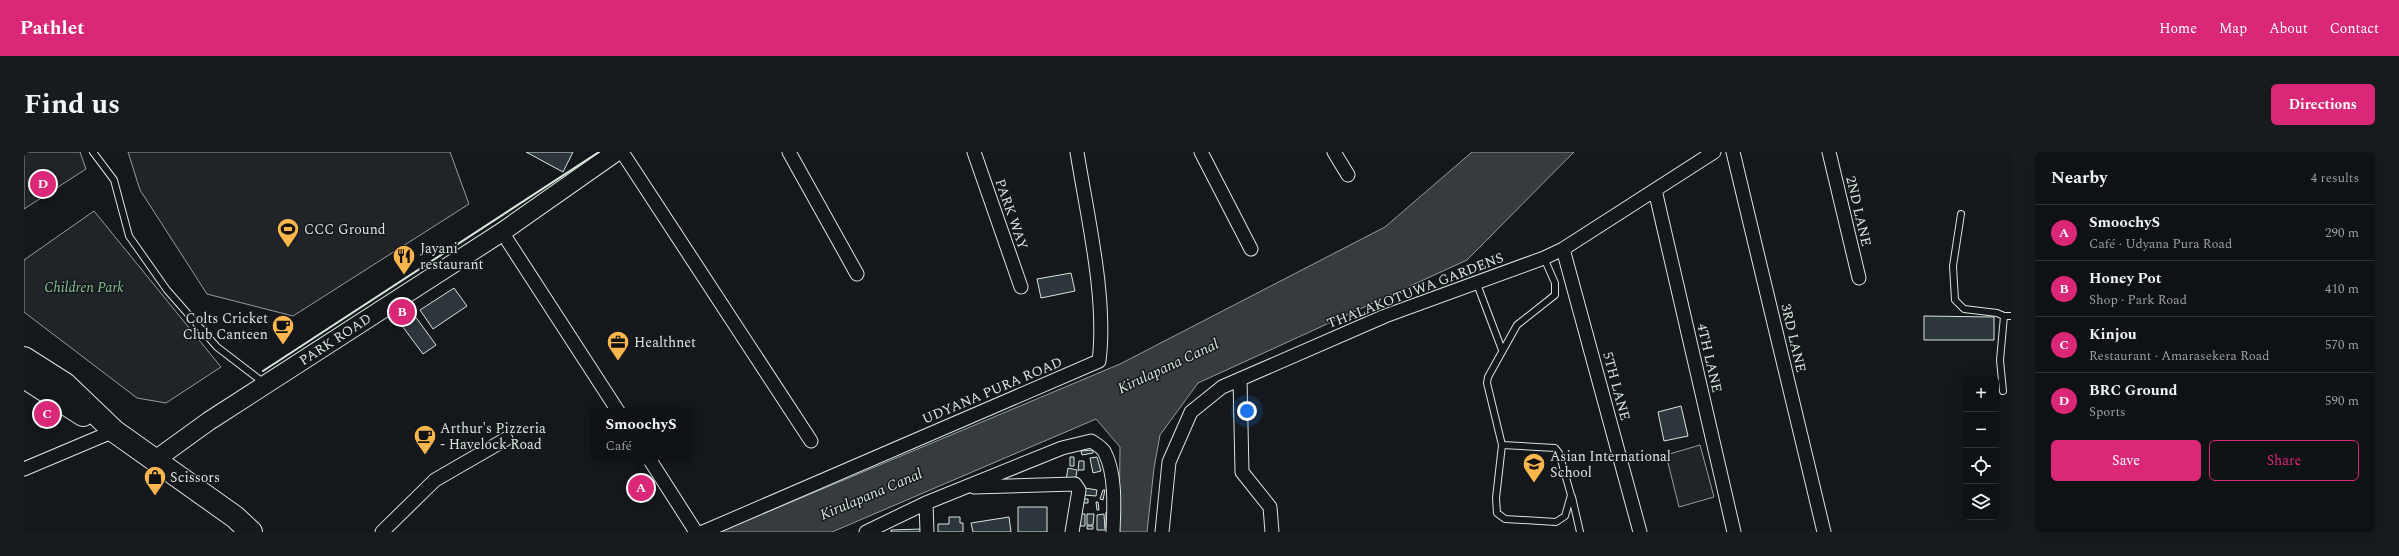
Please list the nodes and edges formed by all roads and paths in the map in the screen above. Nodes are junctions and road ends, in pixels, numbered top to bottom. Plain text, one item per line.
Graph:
1 (93, 152) edge
2 (616, 152) edge
3 (622, 152) edge
4 (789, 152) edge
5 (974, 152) edge
6 (1077, 152) edge
7 (1201, 152) edge
8 (1334, 152) edge
9 (1714, 152) edge
10 (1733, 152) edge
11 (1829, 152) edge
12 (1348, 175) dead end
13 (1655, 190) junction
14 (1961, 214) dead end
15 (502, 232) junction
16 (1251, 249) dead end
17 (1563, 249) junction
18 (1544, 258) junction
19 (857, 274) dead end
20 (1858, 278) dead end
21 (1477, 284) junction
22 (1020, 287) dead end
23 (2004, 316) junction
24 (2011, 316) edge
25 (1502, 350) junction
26 (24, 358) edge
27 (24, 377) edge
28 (1240, 379) junction
29 (266, 384) junction
30 (2003, 391) dead end
31 (616, 408) edge
32 (114, 431) junction
33 (506, 439) dead end
34 (812, 441) dead end
35 (1502, 445) junction
36 (155, 460) junction
37 (650, 460) edge
38 (24, 469) edge
39 (965, 487) junction
40 (1571, 495) junction
41 (926, 503) junction
42 (252, 532) edge
43 (382, 532) edge
44 (696, 532) edge
45 (703, 532) edge
46 (866, 532) edge
47 (927, 532) edge
48 (1072, 532) edge
49 (1113, 532) edge
50 (1162, 532) edge
51 (1272, 532) edge
52 (1580, 532) edge
53 (1640, 532) edge
54 (1734, 532) edge
55 (1824, 532) edge

1 - 29 lane
2 - 15 main road, PARK ROAD
3 - 34 street
4 - 19 street
5 - 22 street, PARK WAY
6 - 45 street, UDYANA PURA ROAD
7 - 16 street
8 - 12 street
9 - 13 street, THALAKOTUWA GARDENS
10 - 55 street, 3RD LANE
11 - 20 street, 2ND LANE
13 - 17 street, THALAKOTUWA GARDENS
13 - 54 street, 4TH LANE
14 - 23 lane
15 - 29 main road, PARK ROAD
15 - 31 street
17 - 18 street, THALAKOTUWA GARDENS
17 - 53 street, 5TH LANE
18 - 21 street, THALAKOTUWA GARDENS
18 - 25 lane
21 - 25 lane
21 - 28 street, THALAKOTUWA GARDENS
23 - 24 lane
23 - 30 lane
25 - 35 lane
26 - 32 highway
27 - 32 highway
28 - 50 street, THALAKOTUWA GARDENS
28 - 51 street
29 - 36 main road, PARK ROAD
32 - 36 highway
32 - 38 street
33 - 43 street
35 - 40 lane
35 - 40 lane
36 - 42 highway
37 - 44 street
39 - 41 street
39 - 48 street
39 - 49 street
40 - 52 lane
41 - 46 street
41 - 47 street

